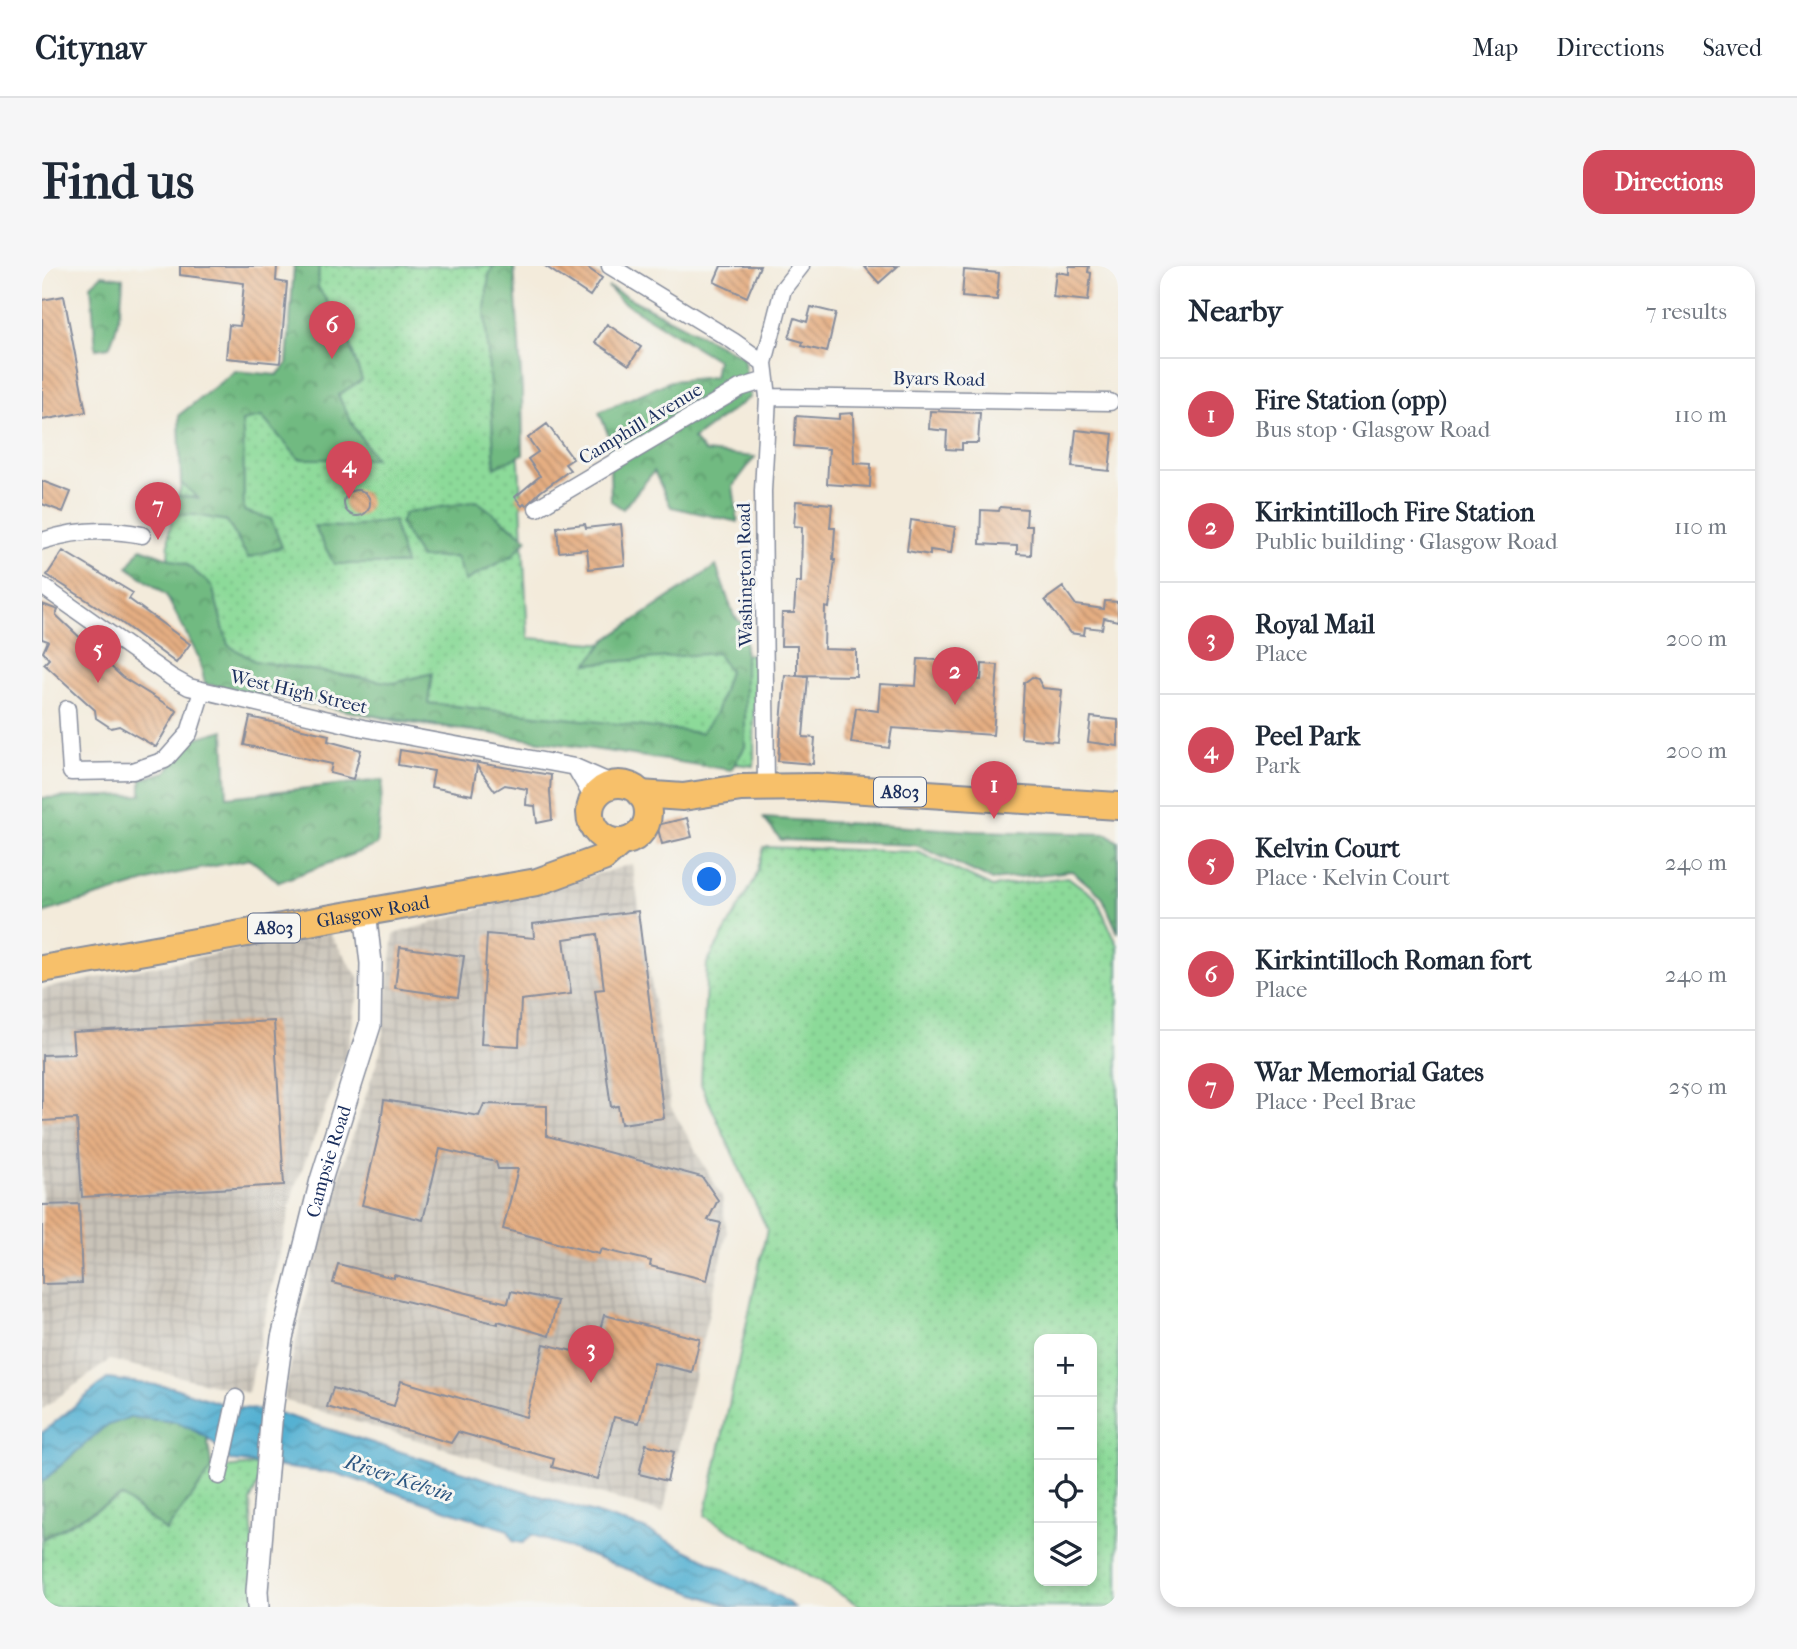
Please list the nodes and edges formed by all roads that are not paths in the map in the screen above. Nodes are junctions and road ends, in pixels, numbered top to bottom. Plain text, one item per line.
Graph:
1 (610, 266) edge
2 (802, 266) edge
3 (764, 363) junction
4 (767, 388) junction
5 (1110, 402) dead end
6 (537, 508) dead end
7 (142, 536) dead end
8 (42, 541) edge
9 (42, 586) edge
10 (202, 691) junction
11 (66, 709) dead end
12 (575, 767) junction
13 (766, 788) junction
14 (624, 799) junction
15 (1118, 806) edge
16 (594, 827) junction
17 (621, 842) junction
18 (578, 867) junction
19 (365, 911) junction
20 (42, 969) edge
21 (236, 1398) dead end
22 (219, 1476) dead end
23 (258, 1607) edge

1 - 3 street
2 - 3 street
3 - 4 street, Washington Road
4 - 5 street, Byars Road
4 - 6 street, Camphill Avenue
4 - 13 street, Washington Road
7 - 8 street
9 - 10 street, West High Street
10 - 11 street
10 - 12 street, West High Street
12 - 14 street, West High Street
12 - 14 street
13 - 14 main road, A803
13 - 15 main road, A803
14 - 16 main road
14 - 17 main road, Glasgow Road
16 - 17 main road
16 - 18 main road
17 - 18 main road, Glasgow Road / A803
18 - 19 main road, Glasgow Road / A803
19 - 20 main road, Glasgow Road / A803
19 - 23 street, Campsie Road
21 - 22 street

